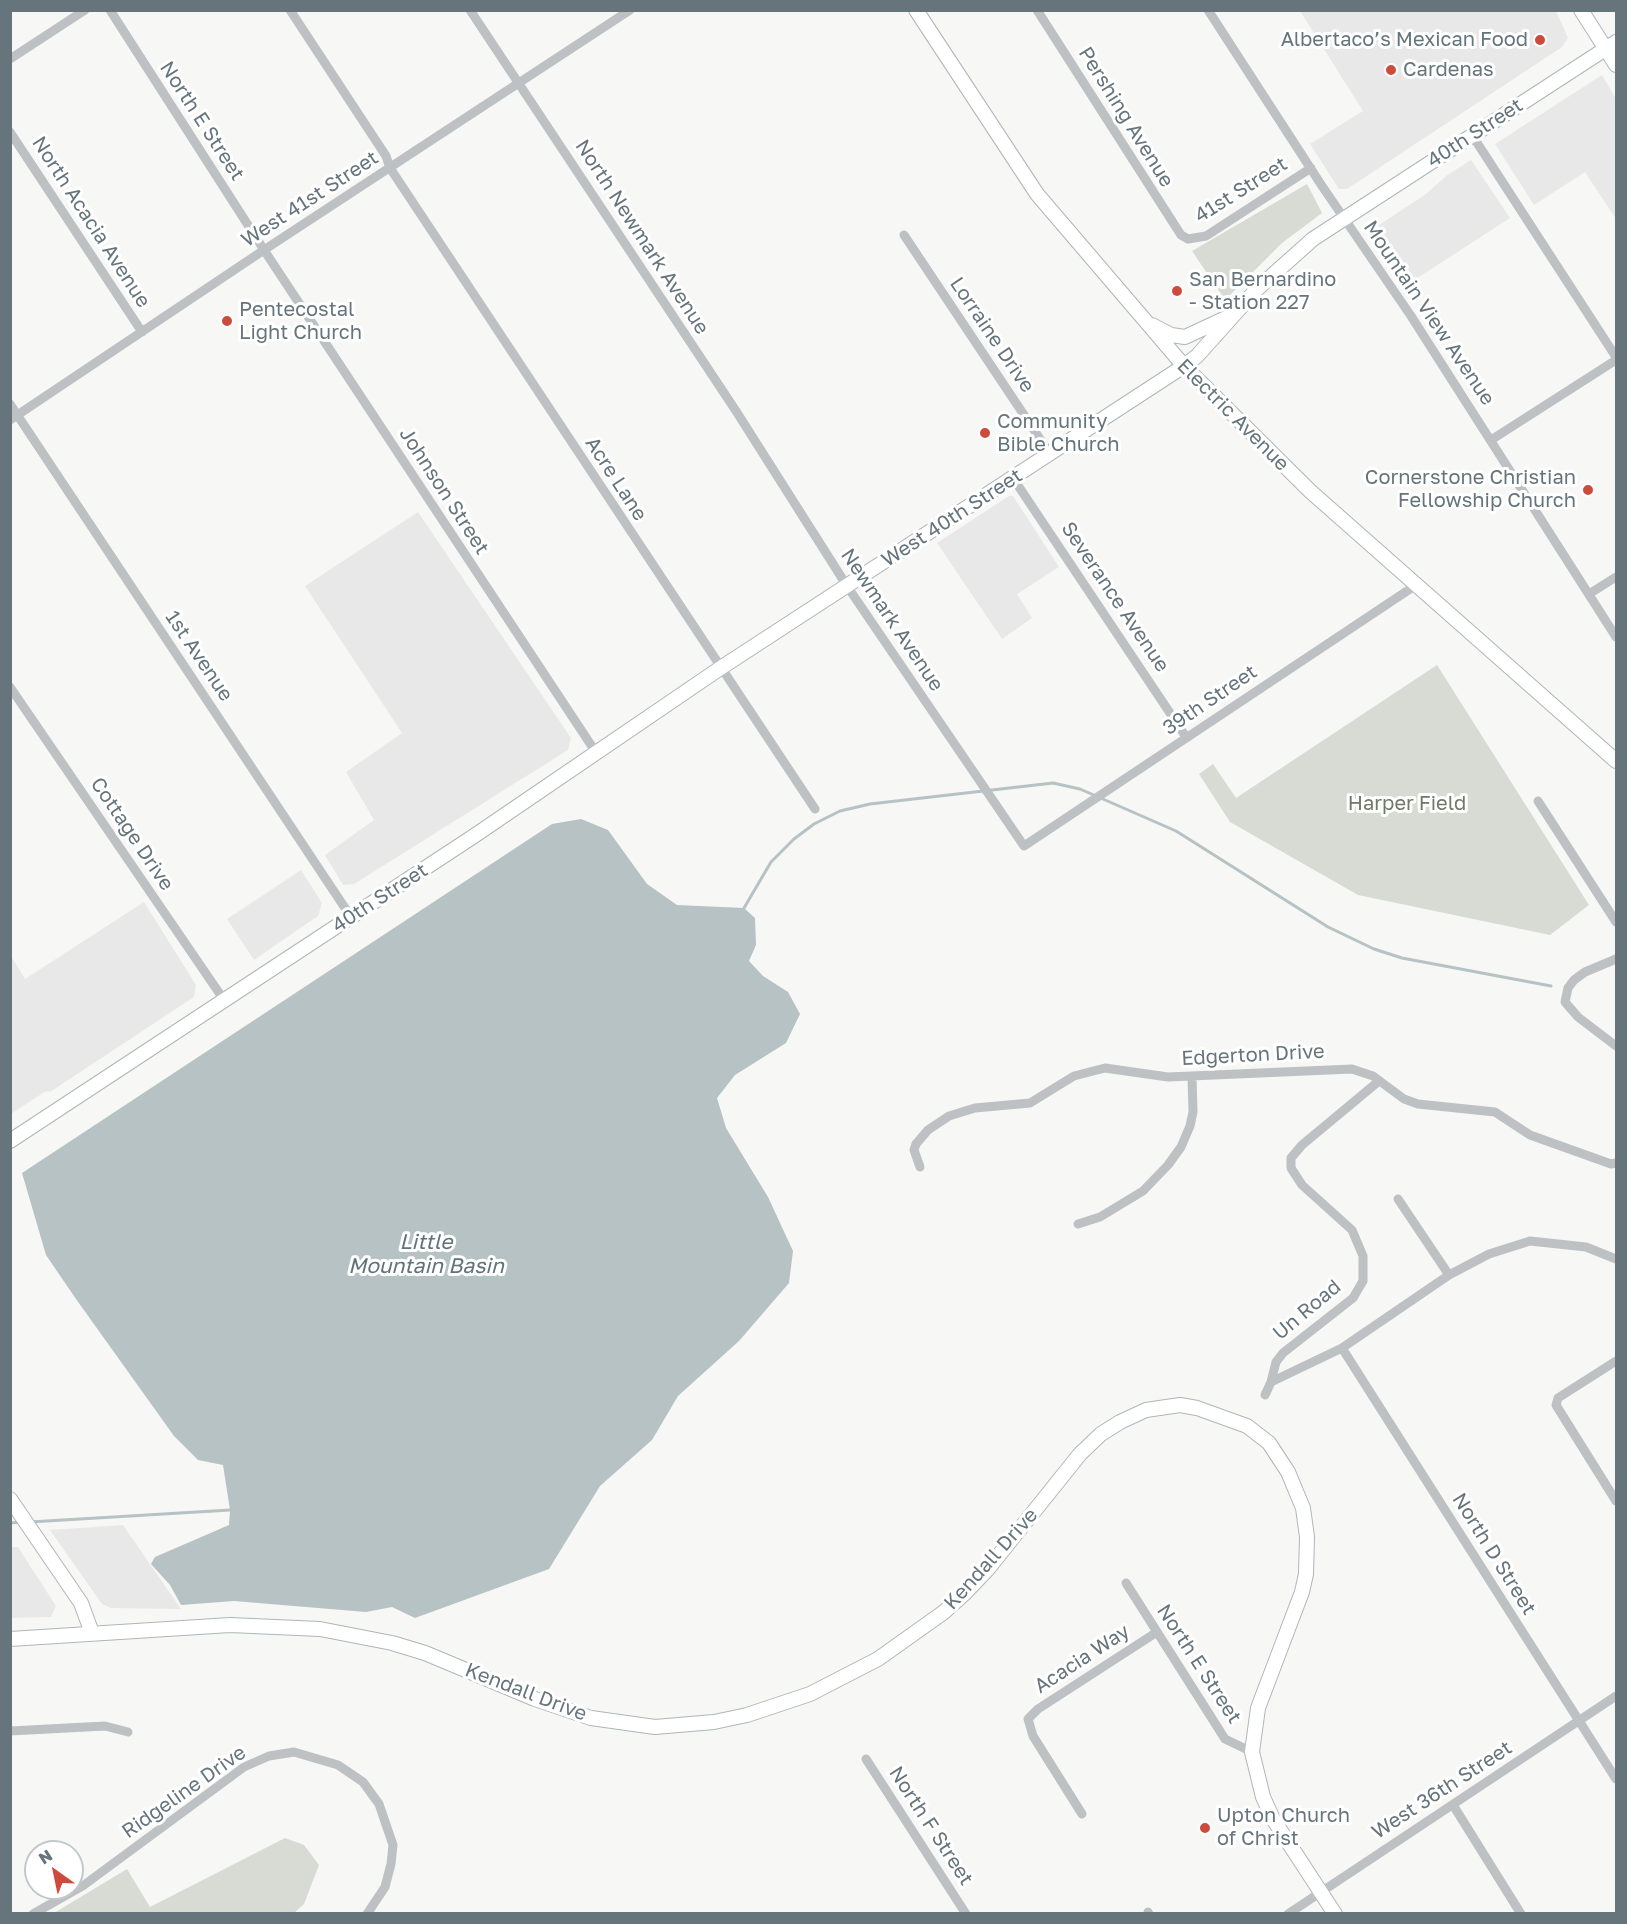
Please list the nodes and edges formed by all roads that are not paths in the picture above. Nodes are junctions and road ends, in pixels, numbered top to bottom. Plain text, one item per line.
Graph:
1 (85, 10) edge
2 (110, 10) edge
3 (290, 10) edge
4 (470, 10) edge
5 (630, 10) edge
6 (916, 10) edge
7 (1037, 10) edge
8 (1208, 10) edge
9 (1581, 10) edge
10 (1611, 45) edge
11 (10, 59) edge
12 (1617, 65) edge
13 (519, 84) junction
14 (10, 132) edge
15 (1472, 135) junction
16 (390, 168) junction
17 (1311, 168) junction
18 (1344, 218) junction
19 (904, 235) dead end
20 (1188, 239) joint
21 (264, 250) junction
22 (1235, 314) junction
23 (1143, 320) junction
24 (142, 332) junction
25 (1617, 359) edge
26 (1184, 366) junction
27 (10, 404) edge
28 (736, 411) joint
29 (14, 418) edge
30 (1491, 440) junction
31 (1050, 454) junction
32 (1013, 478) junction
33 (1617, 577) edge
34 (1416, 585) junction
35 (847, 586) junction
36 (1589, 594) junction
37 (1617, 637) edge
38 (747, 651) joint
39 (719, 669) junction
40 (10, 687) edge
41 (1186, 737) junction
42 (595, 751) junction
43 (1617, 761) edge
44 (1538, 801) dead end
45 (815, 809) dead end
46 (1024, 846) joint
47 (351, 917) junction
48 (1617, 922) edge
49 (1617, 959) edge
50 (224, 1000) junction
51 (1617, 1046) edge
52 (1192, 1077) junction
53 (1379, 1081) junction
54 (10, 1141) edge
55 (1617, 1163) edge
56 (920, 1167) dead end
57 (1398, 1199) dead end
58 (1078, 1224) dead end
59 (1617, 1259) edge
60 (1449, 1275) junction
61 (1342, 1348) junction
62 (1617, 1361) edge
63 (1271, 1382) junction
64 (1265, 1395) dead end
65 (10, 1499) edge
66 (1617, 1500) edge
67 (1126, 1583) dead end
68 (1157, 1632) junction
69 (92, 1633) junction
70 (10, 1640) edge
71 (1617, 1696) edge
72 (1579, 1721) junction
73 (10, 1731) edge
74 (128, 1732) dead end
75 (1252, 1752) junction
76 (866, 1759) dead end
77 (1617, 1779) edge
78 (1452, 1805) junction
79 (1082, 1814) dead end
80 (1321, 1892) junction
81 (33, 1914) edge
82 (367, 1914) edge
83 (966, 1914) edge
84 (1288, 1914) edge
85 (1335, 1914) edge
86 (1521, 1914) edge

1 - 11 street
2 - 21 street, North E Street
3 - 16 street, Acre Lane
4 - 13 street
5 - 13 street, West 41st Street
6 - 23 main road, Electric Avenue
7 - 20 street, Pershing Avenue
8 - 17 street, Mountain View Avenue
9 - 10 main road
10 - 12 main road
10 - 15 main road, 40th Street
13 - 16 street, West 41st Street
13 - 28 street, North Newmark Avenue
14 - 24 street, North Acacia Avenue
15 - 18 main road, 40th Street
15 - 25 street
16 - 21 street, West 41st Street
16 - 39 street, Acre Lane
17 - 18 street, Mountain View Avenue
17 - 20 street, 41st Street
18 - 22 main road, West 40th Street
18 - 30 street, Mountain View Avenue
19 - 31 street, Lorraine Drive
21 - 24 street, West 41st Street
21 - 42 street, Johnson Street
22 - 23 main road
22 - 26 main road, West 40th Street
23 - 26 main road, Electric Avenue
24 - 29 street, West 41st Street
25 - 30 street
26 - 31 main road, West 40th Street
26 - 34 main road, Electric Avenue
27 - 29 street, 1st Avenue
28 - 35 street, Newmark Avenue
29 - 47 street, 1st Avenue
30 - 36 street, Mountain View Avenue
31 - 32 main road, West 40th Street
32 - 35 main road, West 40th Street
32 - 41 street, Severance Avenue
33 - 36 street
34 - 41 street, 39th Street
34 - 43 main road, Electric Avenue
35 - 38 main road, West 40th Street
35 - 46 street, Newmark Avenue
36 - 37 street, Mountain View Avenue
38 - 39 main road, 40th Street
39 - 42 main road, 40th Street
39 - 45 street, Acre Lane
40 - 50 street, Cottage Drive
41 - 46 street, 39th Street
42 - 47 main road, 40th Street
44 - 48 street
47 - 50 main road, 40th Street
49 - 51 street
50 - 54 main road, 40th Street
52 - 53 street, Edgerton Drive
52 - 56 street, Edgerton Drive
52 - 58 street
53 - 55 street, Edgerton Drive
53 - 63 street, Un Road
57 - 60 street
59 - 60 street
60 - 61 street
61 - 63 street
61 - 72 street, North D Street
62 - 66 street
63 - 64 street
65 - 69 main road
67 - 68 street, North E Street
68 - 75 street, North E Street
68 - 79 street, Acacia Way
69 - 70 main road, Kendall Drive
69 - 75 main road, Kendall Drive
71 - 72 street, West 36th Street
72 - 77 street, North D Street
72 - 78 street, West 36th Street
73 - 74 street
75 - 80 main road, Kendall Drive
76 - 83 street, North F Street
78 - 80 street, West 36th Street
78 - 86 street
80 - 84 street, West 36th Street
80 - 85 main road, Kendall Drive
81 - 82 street, Ridgeline Drive

